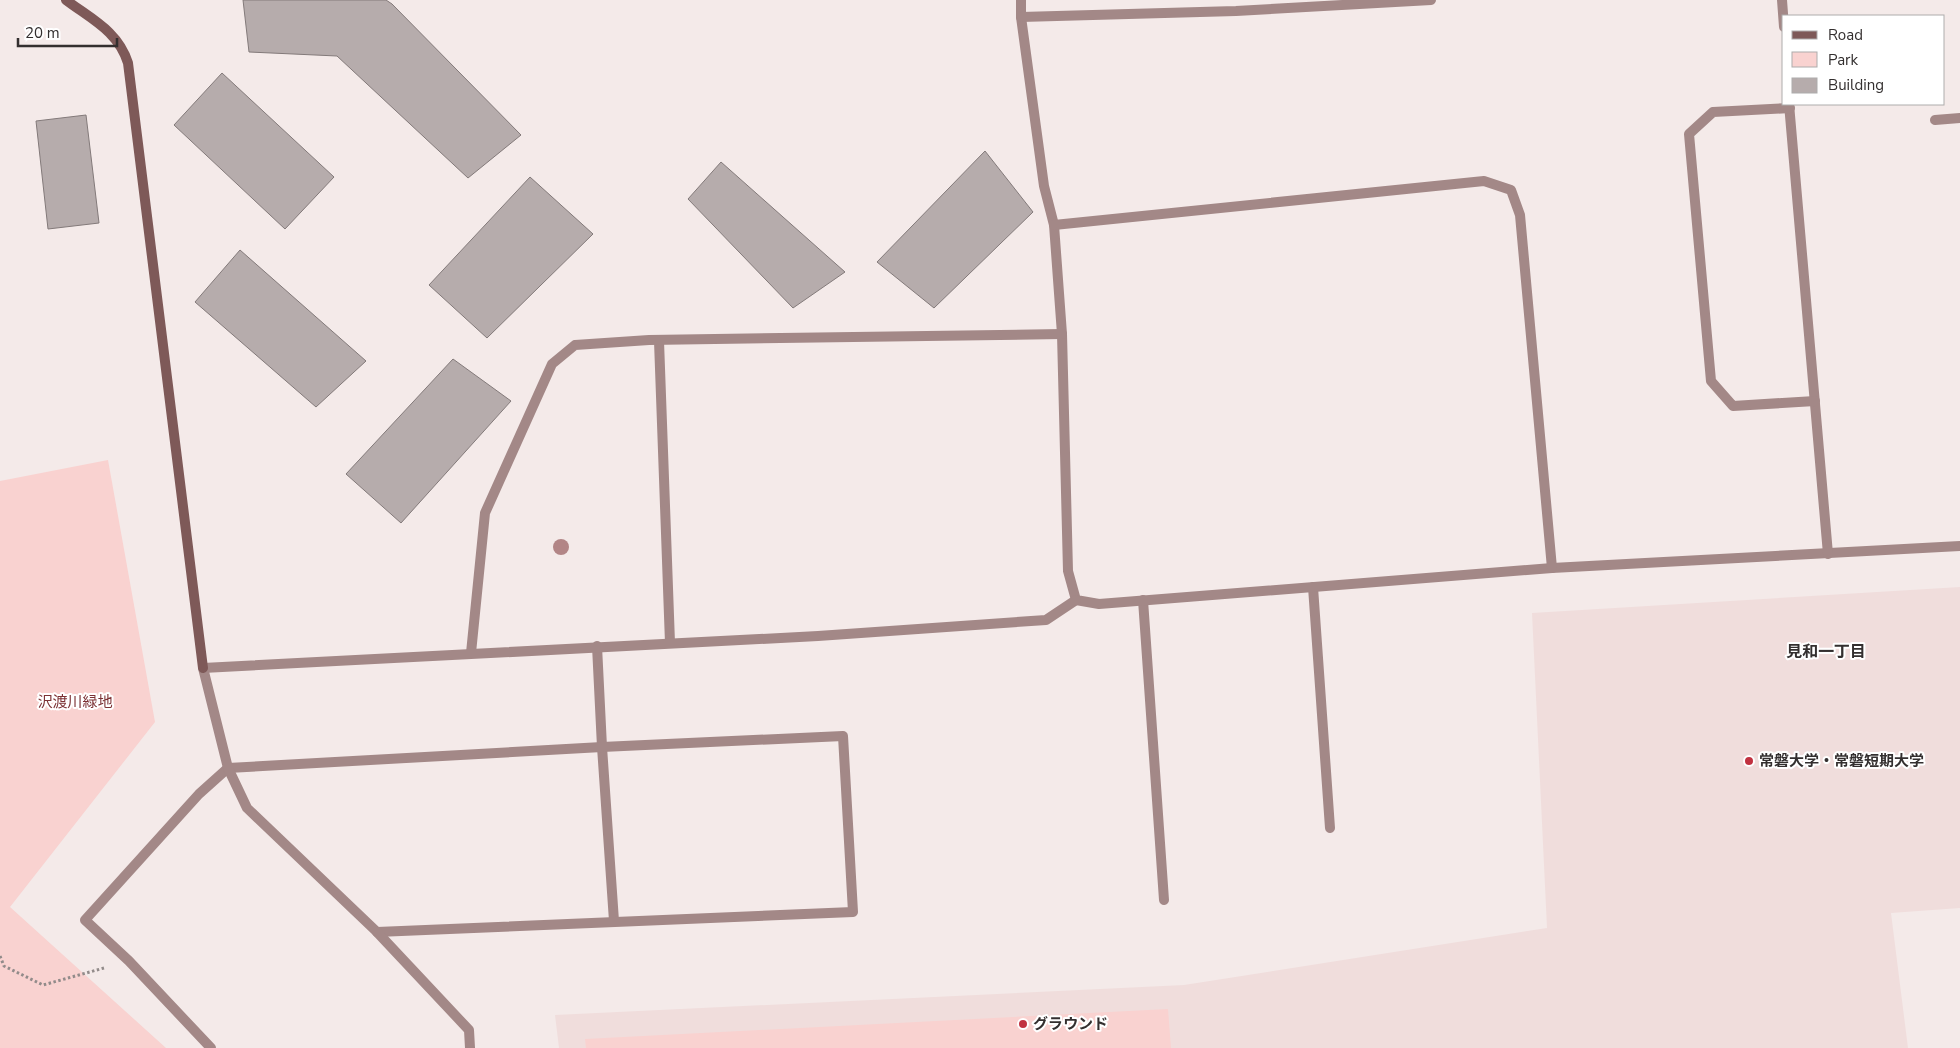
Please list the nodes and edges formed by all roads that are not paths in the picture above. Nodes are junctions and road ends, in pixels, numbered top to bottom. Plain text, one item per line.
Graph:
1 (66, 0) edge
2 (1020, 0) edge
3 (1431, 0) edge
4 (1782, 0) edge
5 (1783, 15) edge
6 (1021, 17) junction
7 (1790, 106) edge
8 (1960, 118) edge
9 (1935, 120) dead end
10 (1054, 225) junction
11 (1062, 334) junction
12 (659, 341) junction
13 (1816, 401) junction
14 (1960, 546) edge
15 (1828, 554) junction
16 (1552, 568) junction
17 (1313, 587) junction
18 (1076, 600) junction
19 (1143, 600) junction
20 (670, 643) junction
21 (597, 646) junction
22 (471, 653) junction
23 (203, 668) junction
24 (602, 747) junction
25 (228, 768) junction
26 (1330, 828) dead end
27 (1164, 900) dead end
28 (614, 921) junction
29 (377, 932) junction
30 (211, 1048) edge
31 (470, 1048) edge

1 - 23 street
2 - 6 street
3 - 6 street
4 - 5 street
6 - 10 street
7 - 13 street
7 - 13 street
8 - 9 street
10 - 11 street
10 - 16 street
11 - 12 street
11 - 18 street
12 - 20 street
12 - 22 street
13 - 15 street
14 - 15 street
15 - 16 street
16 - 17 street
17 - 19 street
17 - 26 street
18 - 19 street
18 - 20 street
19 - 27 street
20 - 21 street
21 - 22 street
21 - 24 street
22 - 23 street
23 - 25 street
24 - 25 street
24 - 28 street
24 - 28 street
25 - 29 street
25 - 30 street
28 - 29 street
29 - 31 street

